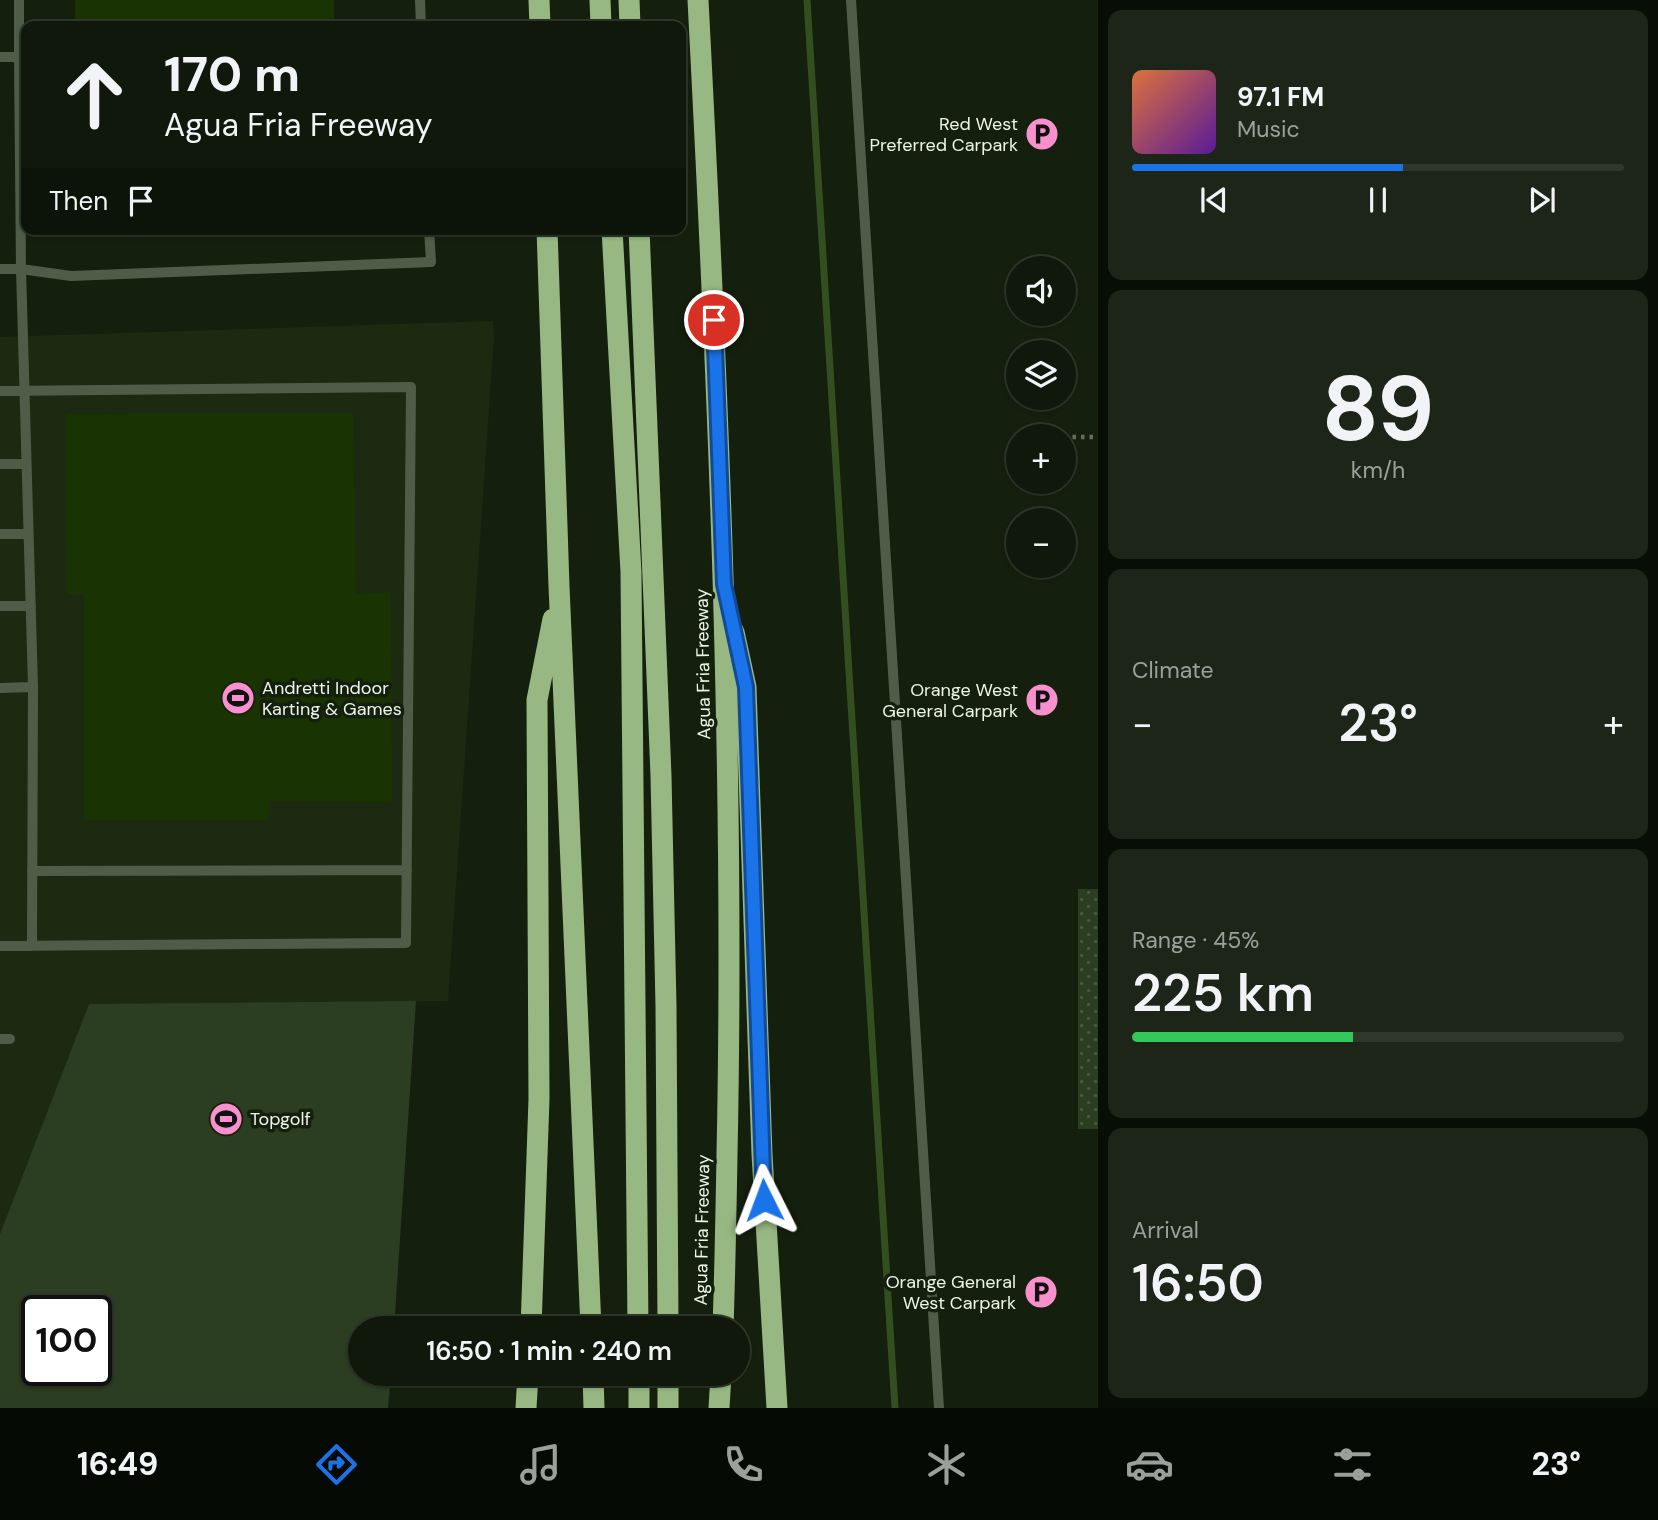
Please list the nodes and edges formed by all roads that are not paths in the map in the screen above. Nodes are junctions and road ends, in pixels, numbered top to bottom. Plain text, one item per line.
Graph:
1 (19, 0) edge
2 (420, 0) edge
3 (538, 0) edge
4 (600, 0) edge
5 (629, 0) edge
6 (698, 0) edge
7 (851, 0) edge
8 (421, 21) edge
9 (540, 21) edge
10 (601, 21) edge
11 (630, 21) edge
12 (0, 57) edge
13 (19, 57) junction
14 (429, 235) edge
15 (547, 235) edge
16 (612, 235) edge
17 (639, 235) edge
18 (0, 269) edge
19 (21, 269) junction
20 (24, 390) junction
21 (0, 391) edge
22 (0, 464) edge
23 (26, 464) junction
24 (0, 534) edge
25 (28, 534) junction
26 (724, 584) junction
27 (559, 586) junction
28 (0, 606) edge
29 (31, 606) junction
30 (33, 687) junction
31 (0, 688) edge
32 (407, 870) junction
33 (32, 871) junction
34 (0, 946) edge
35 (32, 946) junction
36 (531, 1316) edge
37 (590, 1316) edge
38 (638, 1316) edge
39 (668, 1316) edge
40 (723, 1316) edge
41 (527, 1386) edge
42 (593, 1386) edge
43 (639, 1386) edge
44 (668, 1386) edge
45 (720, 1386) edge
46 (526, 1408) edge
47 (594, 1408) edge
48 (639, 1408) edge
49 (668, 1408) edge
50 (719, 1408) edge
51 (777, 1408) edge
52 (939, 1408) edge

1 - 13 lane
2 - 8 lane
3 - 9 highway
4 - 10 highway
5 - 11 highway
6 - 26 highway, Agua Fria Freeway
7 - 52 lane
12 - 13 lane
13 - 19 lane
14 - 19 lane
15 - 27 highway
16 - 38 highway
17 - 39 highway
18 - 19 lane
19 - 20 lane
20 - 21 lane
20 - 23 lane
20 - 32 lane
22 - 23 lane
23 - 25 lane
24 - 25 lane
25 - 29 lane
26 - 40 highway, Agua Fria Freeway
26 - 51 highway
27 - 36 highway
27 - 37 highway
28 - 29 lane
29 - 30 lane
30 - 31 lane
30 - 33 lane
32 - 33 lane
32 - 35 lane
33 - 35 lane
34 - 35 lane
41 - 46 highway
42 - 47 highway
43 - 48 highway
44 - 49 highway
45 - 50 highway

